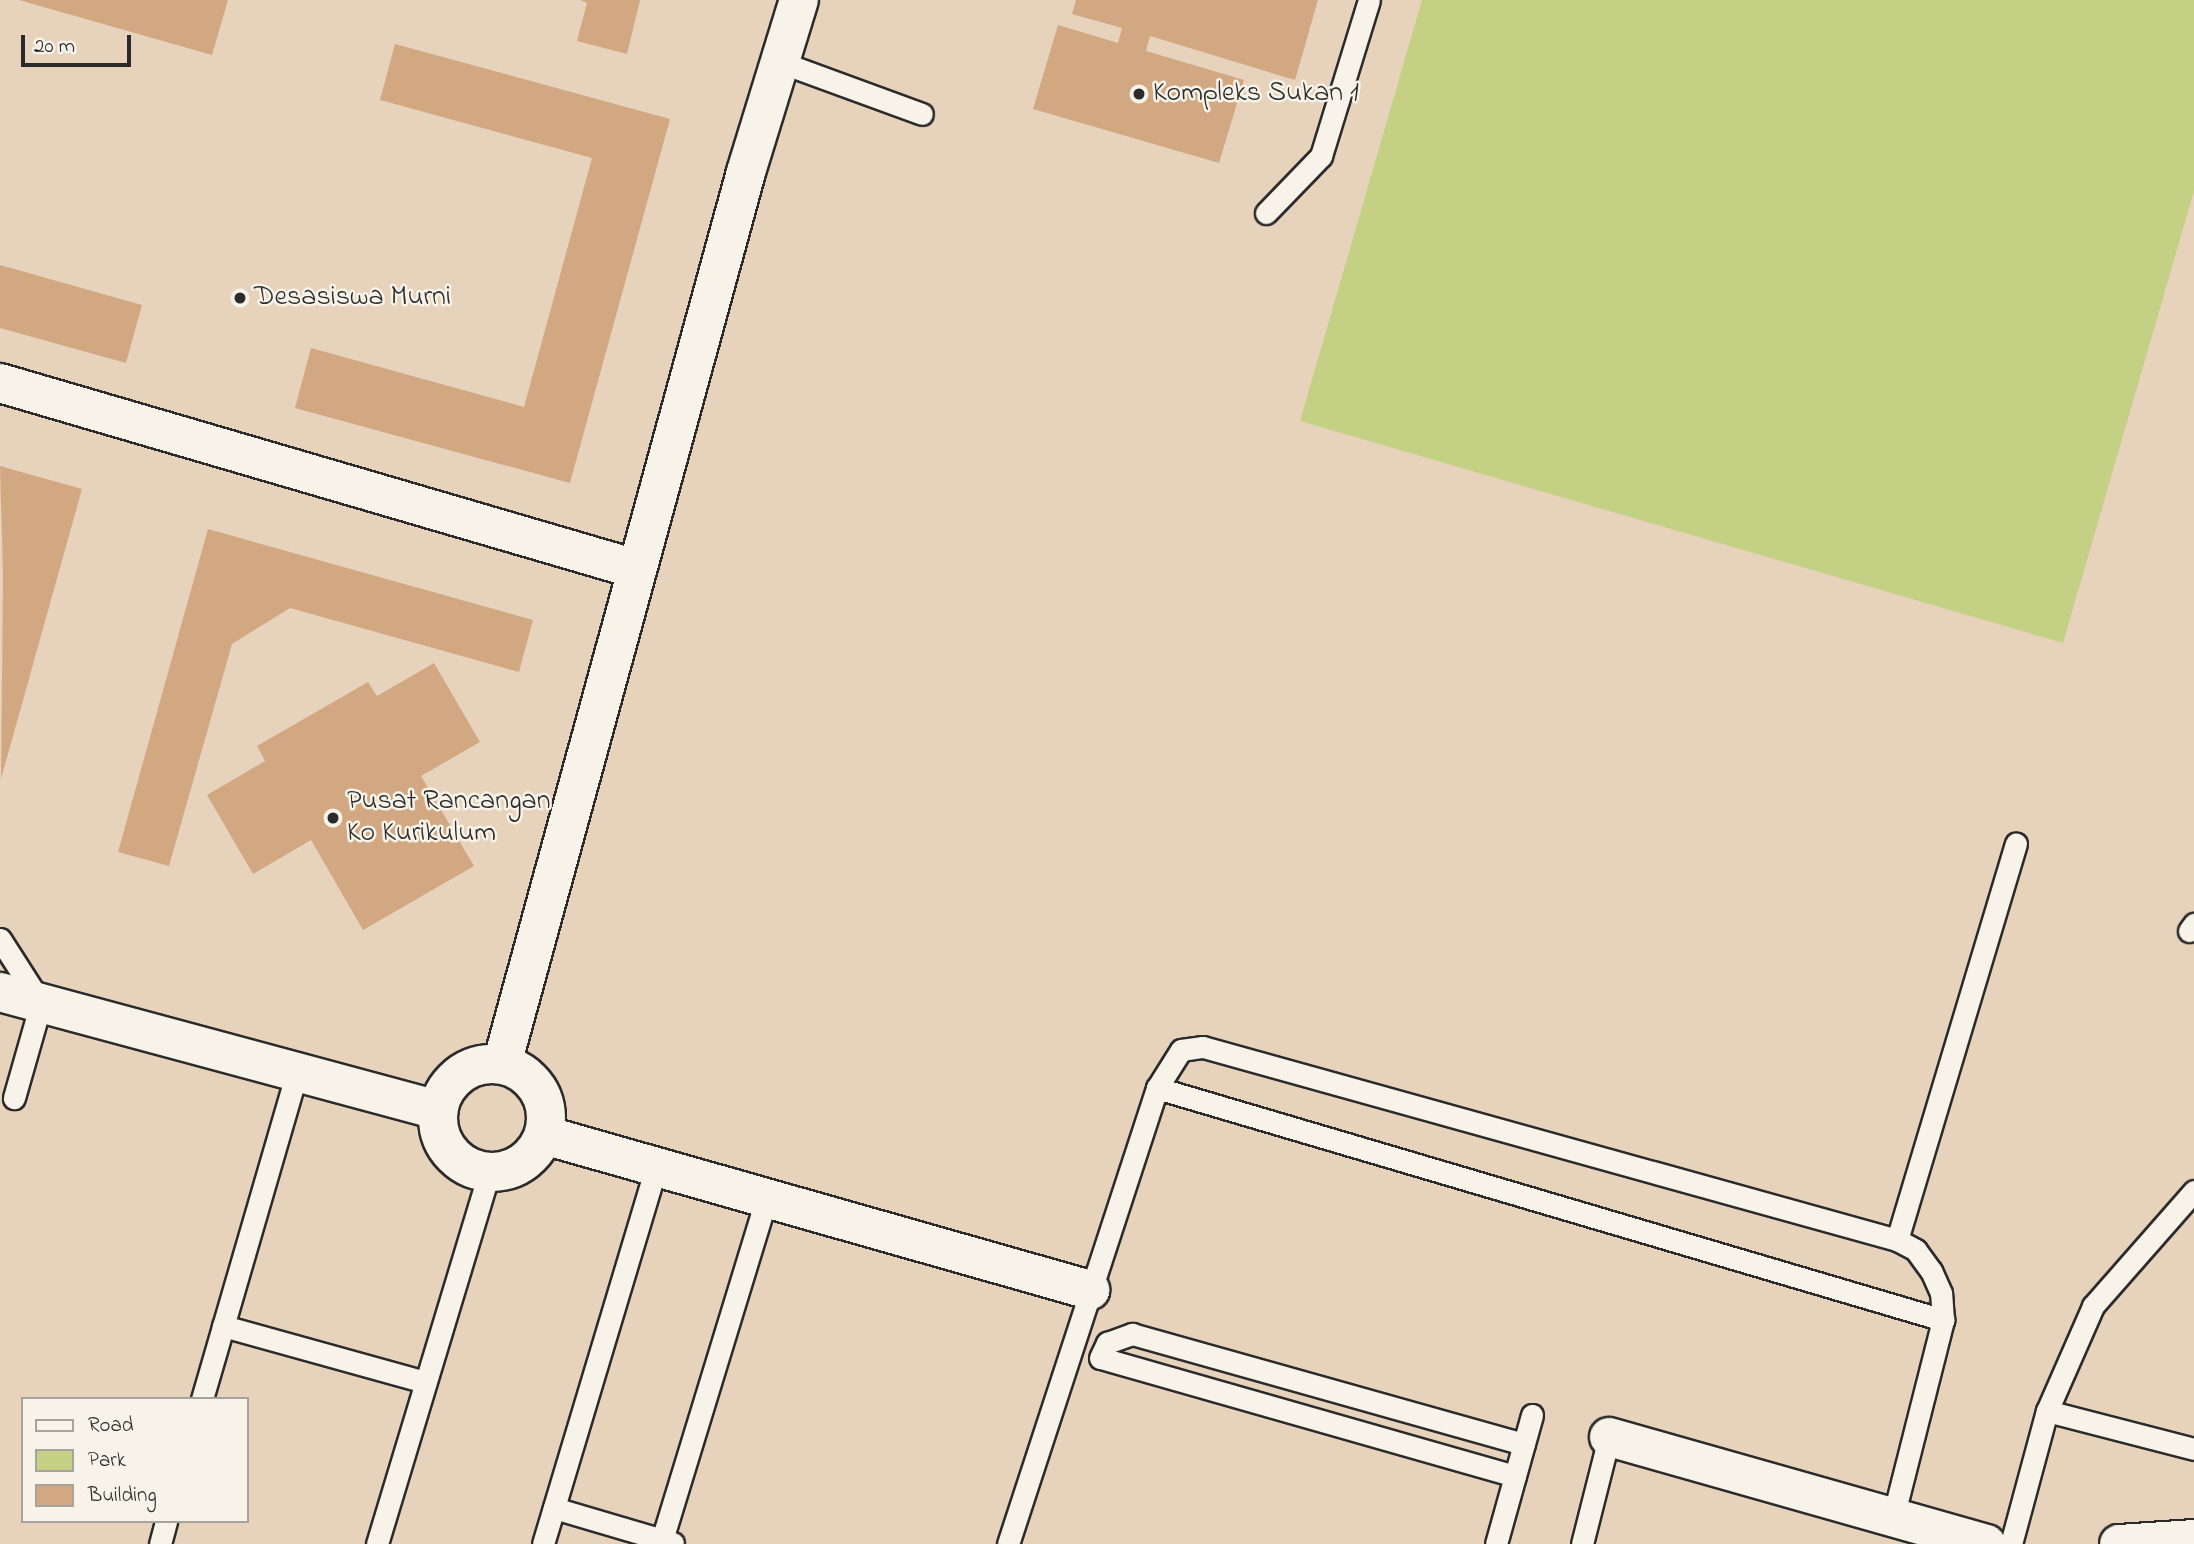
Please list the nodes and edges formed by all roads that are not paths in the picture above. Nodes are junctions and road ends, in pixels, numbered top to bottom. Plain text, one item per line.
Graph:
1 (799, 0) edge
2 (1369, 0) edge
3 (780, 62) junction
4 (922, 114) dead end
5 (1266, 214) dead end
6 (0, 383) edge
7 (636, 569) junction
8 (2016, 843) dead end
9 (0, 939) edge
10 (0, 992) edge
11 (41, 1003) junction
12 (502, 1064) junction
13 (296, 1072) junction
14 (1157, 1088) junction
15 (14, 1098) dead end
16 (438, 1110) junction
17 (544, 1135) junction
18 (656, 1167) junction
19 (489, 1172) junction
20 (2194, 1191) edge
21 (766, 1199) junction
22 (1897, 1240) junction
23 (1090, 1290) junction
24 (1943, 1320) junction
25 (223, 1326) junction
26 (1264, 1371) junction
27 (425, 1382) junction
28 (203, 1397) edge
29 (1255, 1402) junction
30 (2047, 1411) junction
31 (1532, 1415) dead end
32 (1609, 1437) joint
33 (1524, 1444) junction
34 (2194, 1449) edge
35 (1515, 1476) junction
36 (554, 1508) junction
37 (1894, 1518) junction
38 (165, 1523) edge
39 (2194, 1539) edge
40 (657, 1541) edge
41 (2139, 1543) edge
42 (160, 1544) edge
43 (377, 1544) edge
44 (543, 1544) edge
45 (1008, 1544) edge
46 (1496, 1544) edge
47 (1583, 1544) edge
48 (1986, 1544) edge
49 (2011, 1544) edge

1 - 3 street
2 - 5 lane
3 - 4 lane
3 - 7 street
6 - 7 street
7 - 12 street
8 - 22 lane
9 - 11 lane
10 - 11 street
11 - 13 street
11 - 15 lane
12 - 16 street
12 - 17 street
13 - 16 street
13 - 25 lane
14 - 22 lane
14 - 23 lane
14 - 24 lane
16 - 19 street
17 - 18 street
17 - 19 street
18 - 21 street
18 - 36 lane
19 - 27 lane
20 - 30 lane
21 - 23 street
21 - 40 lane
22 - 24 lane
23 - 45 lane
24 - 37 lane
25 - 27 lane
25 - 28 lane
26 - 29 lane
26 - 29 lane
26 - 33 lane
27 - 43 lane
29 - 35 lane
30 - 34 lane
30 - 49 lane
31 - 33 lane
32 - 37 street
32 - 47 lane
33 - 35 lane
35 - 46 lane
36 - 40 lane
36 - 44 lane
37 - 48 street
38 - 42 lane
39 - 41 street

